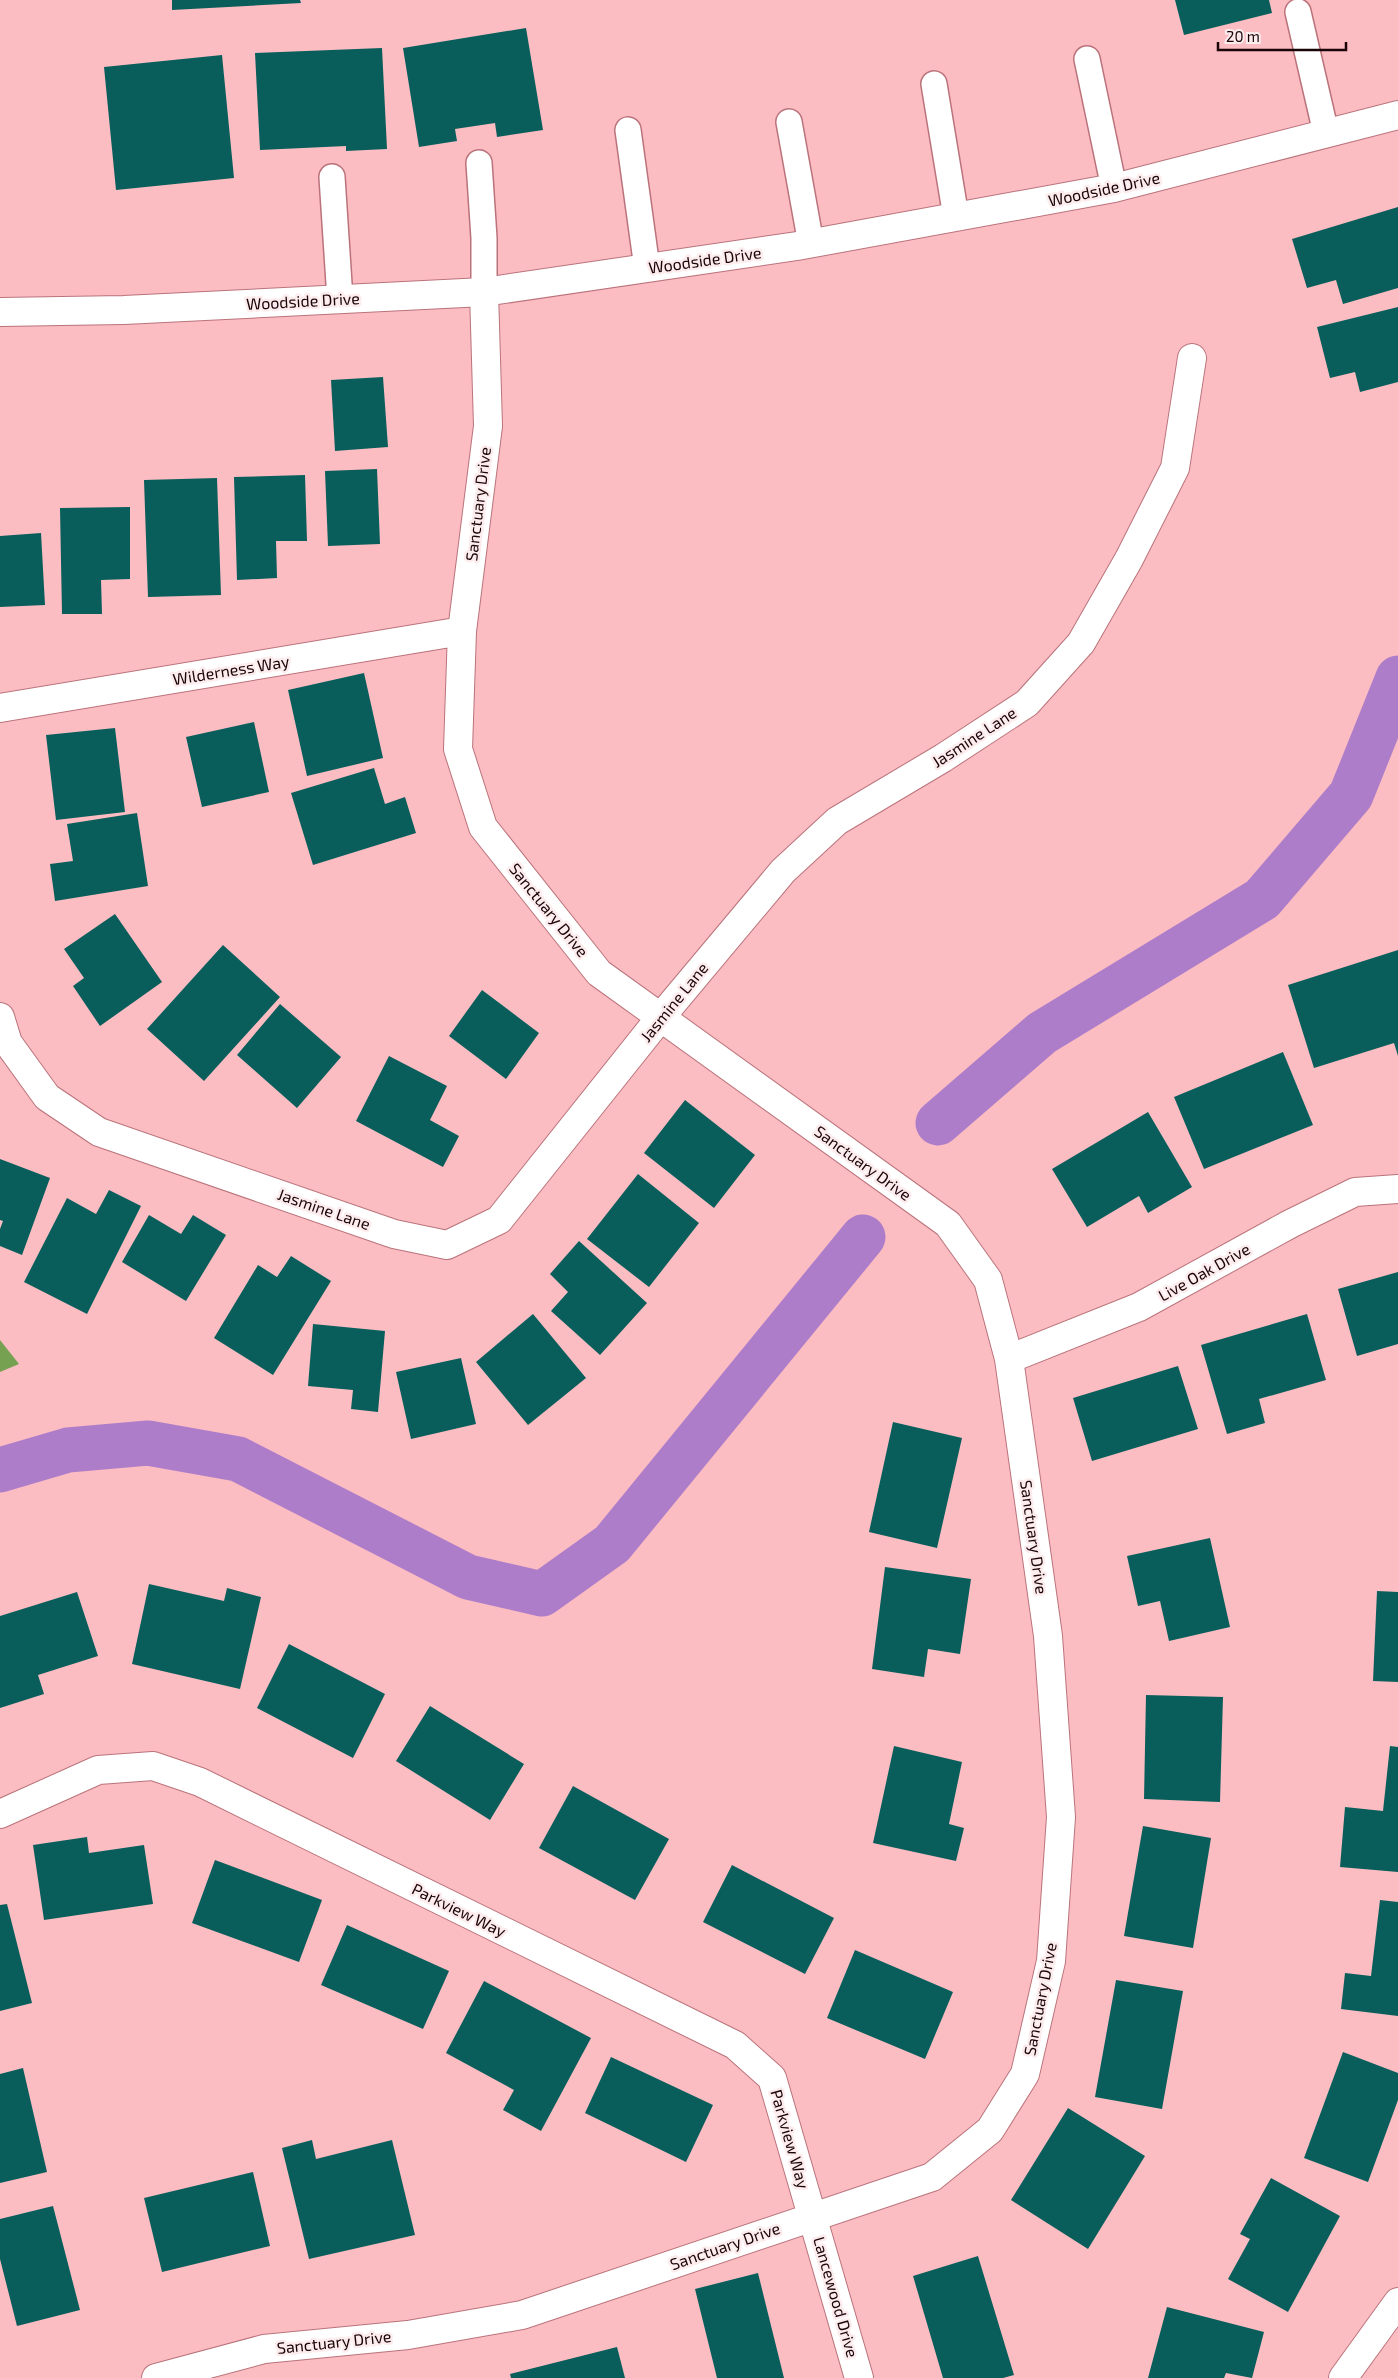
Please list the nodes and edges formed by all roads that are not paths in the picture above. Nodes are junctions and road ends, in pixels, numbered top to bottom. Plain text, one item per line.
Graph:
1 (1298, 12) dead end
2 (1087, 59) dead end
3 (934, 84) dead end
4 (1398, 114) edge
5 (790, 122) dead end
6 (628, 130) dead end
7 (1326, 133) junction
8 (479, 163) dead end
9 (332, 177) dead end
10 (1114, 188) junction
11 (956, 217) junction
12 (811, 244) junction
13 (647, 268) junction
14 (484, 292) junction
15 (340, 299) junction
16 (0, 312) edge
17 (1192, 358) dead end
18 (462, 631) junction
19 (0, 708) edge
20 (0, 1017) edge
21 (660, 1018) junction
22 (1398, 1189) edge
23 (1009, 1359) junction
24 (0, 1814) edge
25 (812, 2216) junction
26 (1398, 2302) edge
27 (156, 2378) edge
28 (859, 2378) edge
29 (1343, 2378) edge

1 - 7 lane
2 - 10 lane
3 - 11 lane
4 - 7 street, Woodside Drive
5 - 12 lane
6 - 13 lane
7 - 10 street, Woodside Drive
8 - 14 lane
9 - 15 lane
10 - 11 street, Woodside Drive
11 - 12 street, Woodside Drive
12 - 13 street, Woodside Drive
13 - 14 street, Woodside Drive
14 - 15 street, Woodside Drive
14 - 18 street, Sanctuary Drive
15 - 16 street, Woodside Drive
17 - 21 street, Jasmine Lane
18 - 19 street, Wilderness Way
18 - 21 street, Sanctuary Drive
20 - 21 street, Jasmine Lane
21 - 23 street, Sanctuary Drive
22 - 23 street, Live Oak Drive
23 - 25 street, Sanctuary Drive
24 - 25 street, Parkview Way
25 - 27 street, Sanctuary Drive
25 - 28 street, Lancewood Drive
26 - 29 street

